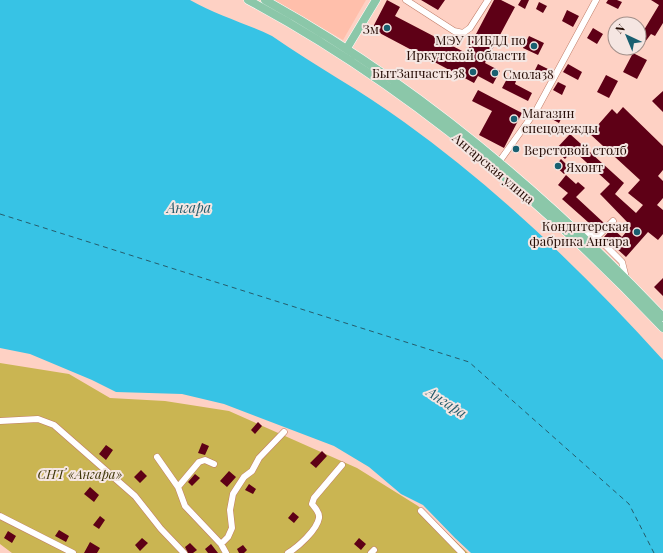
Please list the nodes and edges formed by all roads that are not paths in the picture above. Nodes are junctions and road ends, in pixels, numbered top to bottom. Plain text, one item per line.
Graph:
1 (248, 0) edge
2 (265, 0) edge
3 (376, 0) edge
4 (406, 0) edge
5 (488, 0) edge
6 (596, 0) edge
7 (347, 48) junction
8 (499, 162) junction
9 (613, 221) dead end
10 (577, 231) junction
11 (597, 237) junction
12 (626, 278) junction
13 (663, 317) edge
14 (663, 328) edge
15 (0, 421) edge
16 (284, 432) dead end
17 (157, 457) dead end
18 (214, 464) dead end
19 (342, 465) dead end
20 (178, 487) junction
21 (421, 511) dead end
22 (1, 516) edge
23 (221, 544) junction
24 (73, 553) edge
25 (184, 553) edge
26 (226, 553) edge
27 (288, 553) edge
28 (462, 553) edge

1 - 14 main road, Ангарская улица
2 - 7 main road, Ангарская улица
3 - 7 main road
4 - 5 street
6 - 8 street
7 - 8 main road, Ангарская улица
8 - 10 main road, Ангарская улица
9 - 11 street
10 - 11 street
10 - 12 main road, Ангарская улица
11 - 12 street
12 - 13 main road, Ангарская улица
15 - 25 street
16 - 23 street
17 - 20 street
18 - 20 street
19 - 27 street
20 - 23 street
21 - 28 street
22 - 24 street
23 - 26 street

